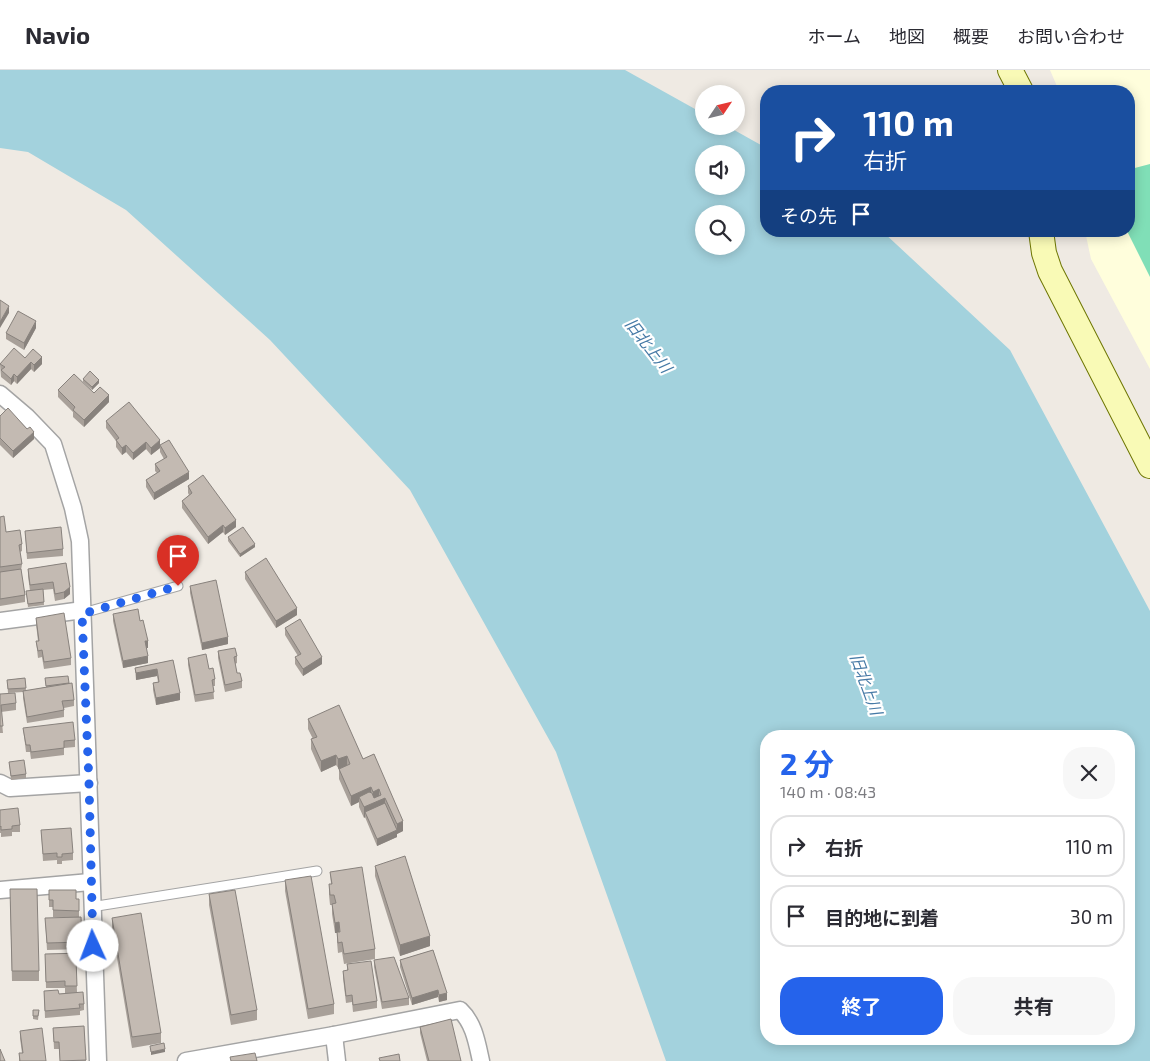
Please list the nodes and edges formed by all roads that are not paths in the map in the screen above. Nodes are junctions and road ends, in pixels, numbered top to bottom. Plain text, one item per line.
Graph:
1 (1010, 70) edge
2 (1018, 85) edge
3 (1042, 237) edge
4 (0, 394) edge
5 (1150, 466) edge
6 (178, 586) dead end
7 (83, 612) junction
8 (0, 621) edge
9 (0, 783) edge
10 (89, 783) junction
11 (318, 871) dead end
12 (90, 882) junction
13 (0, 890) edge
14 (91, 907) junction
15 (334, 1035) junction
16 (98, 1061) edge
17 (186, 1061) edge
18 (337, 1061) edge
19 (481, 1061) edge

1 - 2 street
3 - 5 street
4 - 7 street
6 - 7 lane
7 - 8 street
7 - 10 street
9 - 10 street
10 - 12 street
11 - 14 lane
12 - 13 street
12 - 14 street
14 - 16 street
15 - 17 street
15 - 18 street
15 - 19 street

